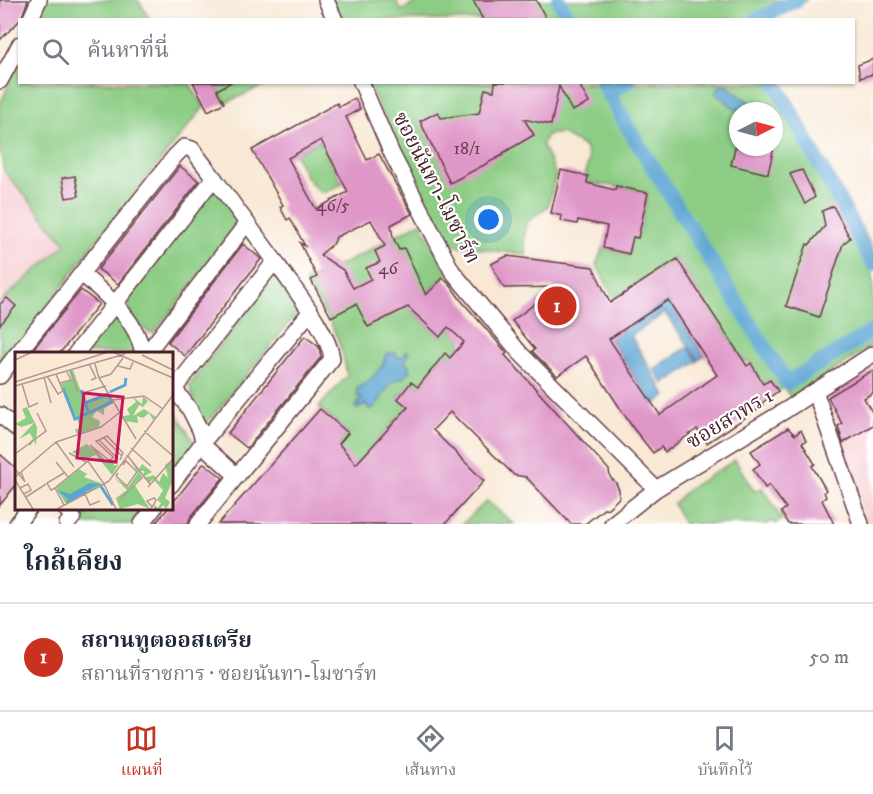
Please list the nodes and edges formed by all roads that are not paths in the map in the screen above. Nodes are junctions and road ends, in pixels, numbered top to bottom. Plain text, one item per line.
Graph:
1 (39, 0) edge
2 (326, 0) edge
3 (31, 18) edge
4 (334, 18) edge
5 (18, 48) edge
6 (0, 81) edge
7 (362, 84) edge
8 (214, 178) junction
9 (247, 223) junction
10 (275, 261) junction
11 (82, 274) junction
12 (115, 303) junction
13 (310, 312) junction
14 (19, 352) edge
15 (77, 352) edge
16 (145, 352) edge
17 (146, 352) edge
18 (873, 354) edge
19 (15, 357) edge
20 (0, 376) edge
21 (172, 388) edge
22 (815, 391) junction
23 (0, 416) edge
24 (15, 427) edge
25 (203, 442) junction
26 (237, 476) junction
27 (172, 484) edge
28 (656, 489) junction
29 (28, 509) edge
30 (153, 509) edge
31 (17, 524) edge
32 (142, 524) edge
33 (198, 524) edge
34 (612, 524) edge
35 (861, 524) edge

1 - 3 street
2 - 4 street
5 - 6 street
7 - 28 street, ซอยนันทา-โมซาร์ท
8 - 9 street
8 - 11 street
8 - 12 street
9 - 10 street
9 - 17 street
10 - 13 street
10 - 21 street
11 - 12 street
11 - 14 street
12 - 15 street
12 - 16 street
13 - 25 street
13 - 26 street
18 - 22 street, ซอยสาทร 1
19 - 20 street
21 - 25 street
22 - 28 street, ซอยสาทร 1
22 - 35 street
23 - 24 street
25 - 26 street
25 - 27 street
26 - 33 street
28 - 34 street, ซอยสาทร 1
29 - 31 street
30 - 32 street

